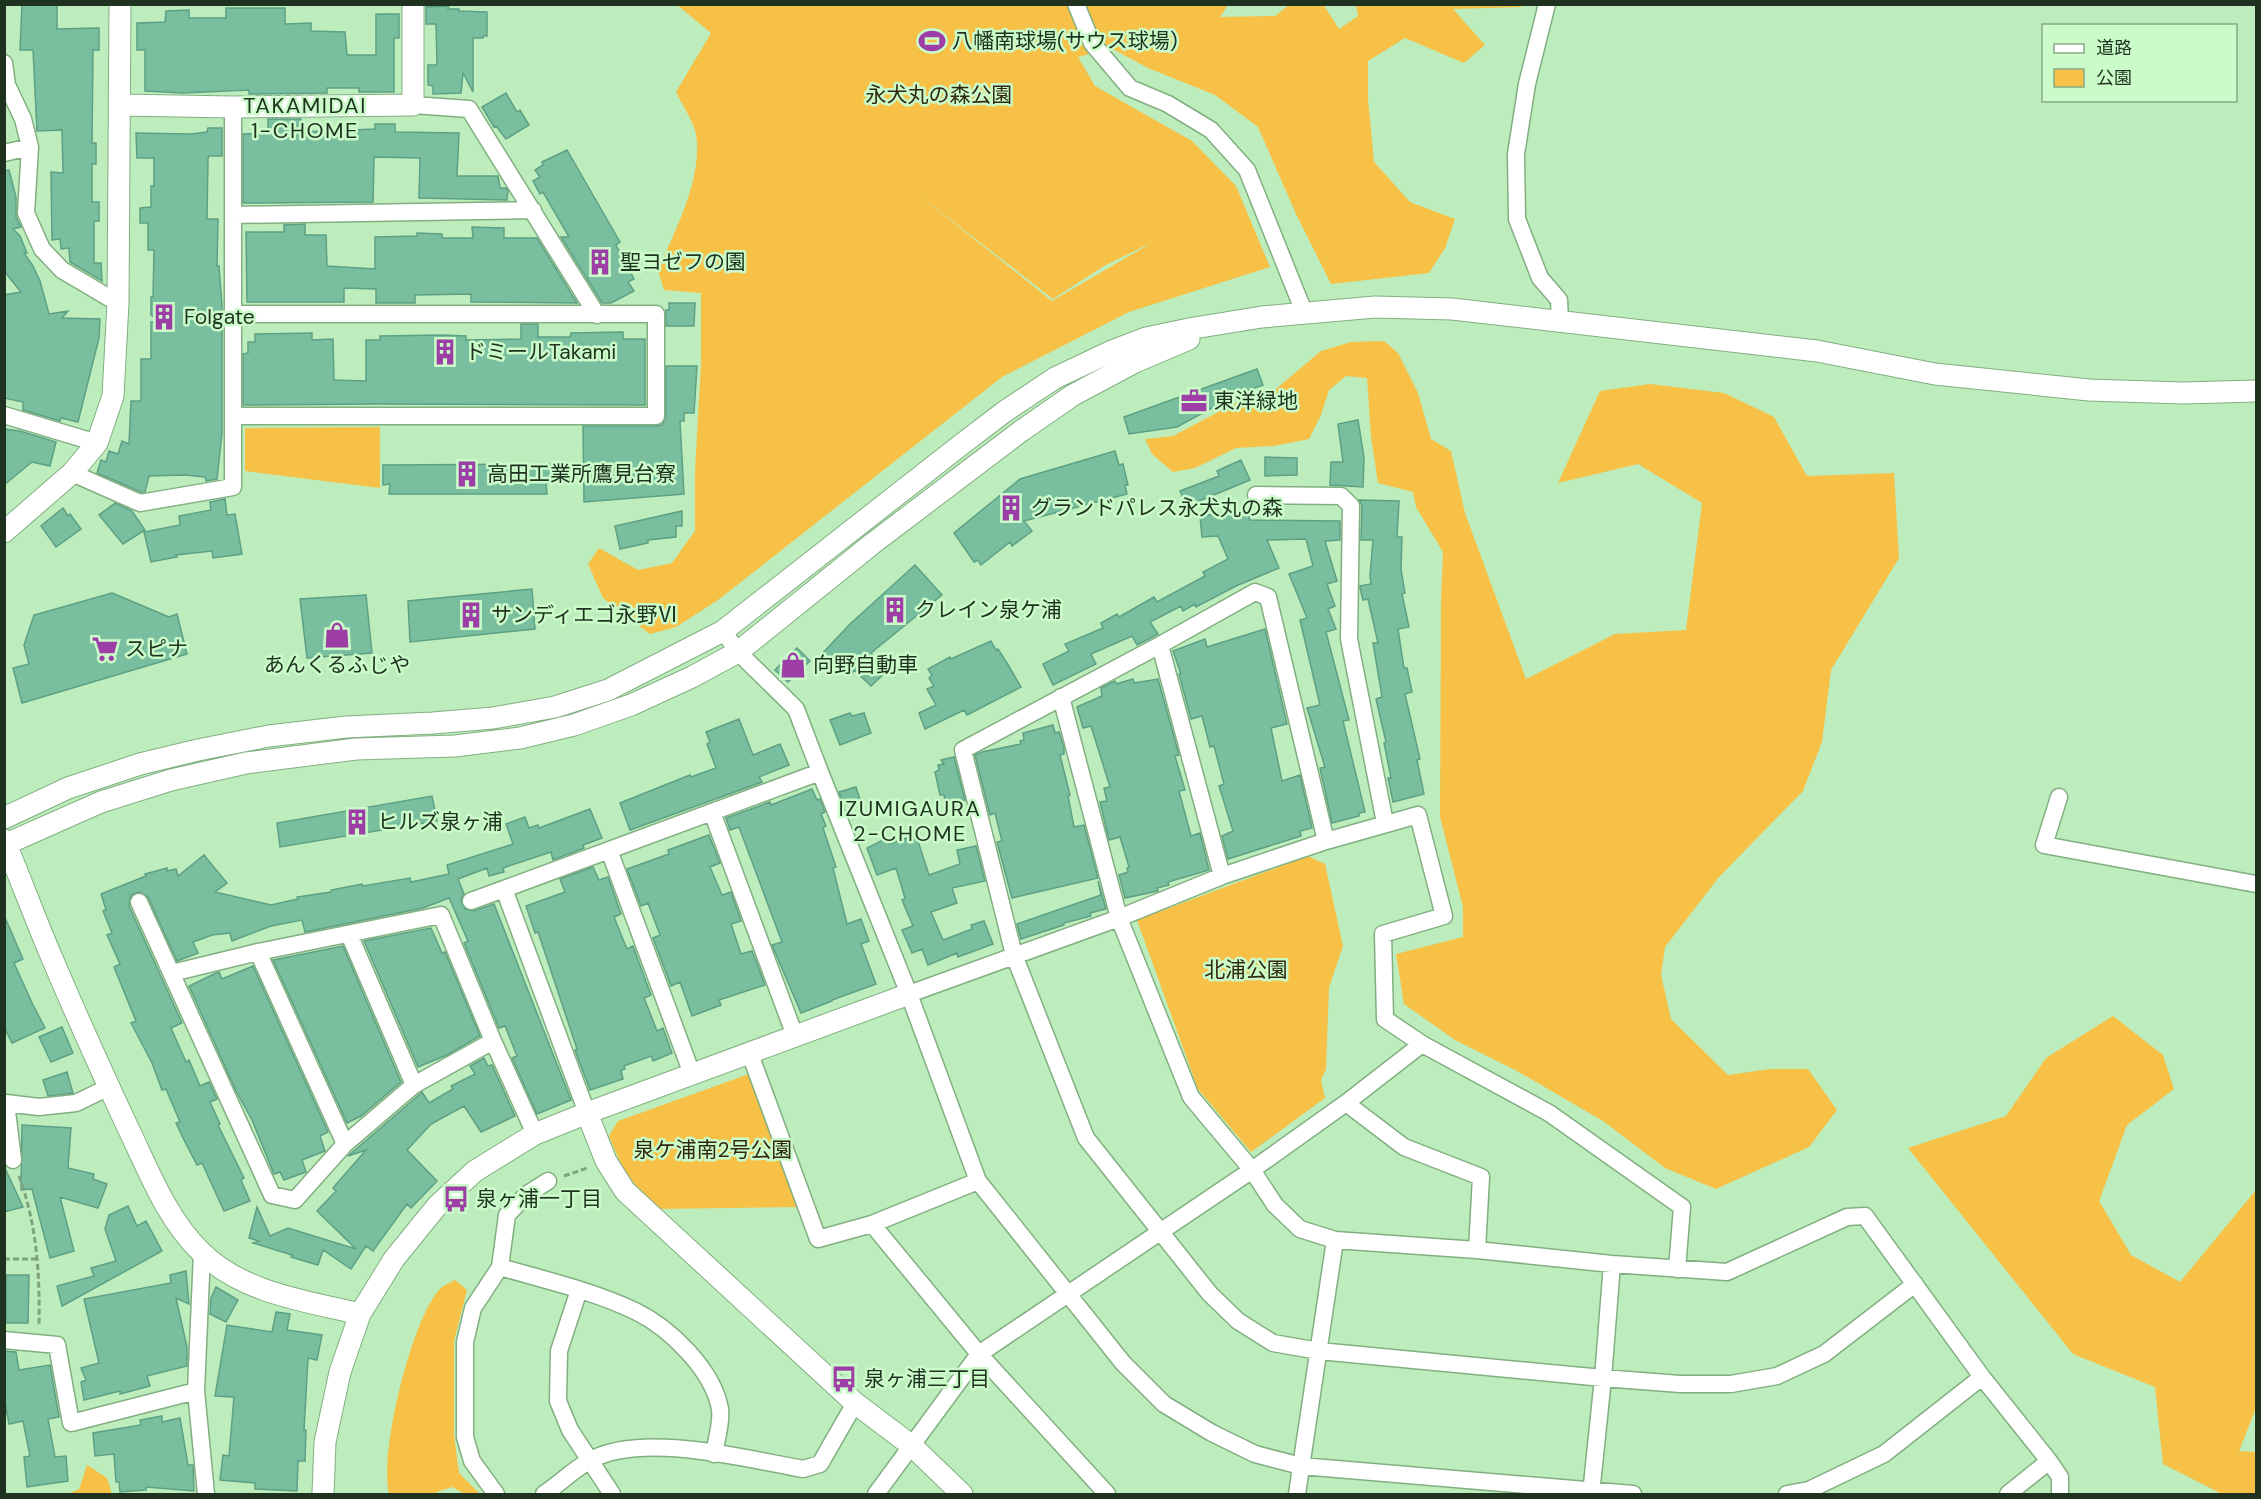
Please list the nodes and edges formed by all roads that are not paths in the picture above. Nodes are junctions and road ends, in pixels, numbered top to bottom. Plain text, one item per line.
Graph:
1 (120, 4) edge
2 (413, 4) edge
3 (1076, 4) edge
4 (1547, 4) edge
5 (4, 63) edge
6 (119, 105) junction
7 (413, 105) junction
8 (233, 107) junction
9 (30, 147) junction
10 (4, 153) edge
11 (533, 210) junction
12 (233, 215) junction
13 (118, 303) junction
14 (1304, 312) junction
15 (232, 314) junction
16 (597, 315) junction
17 (1262, 316) junction
18 (1560, 321) junction
19 (2256, 391) edge
20 (4, 415) edge
21 (233, 416) junction
22 (97, 443) junction
23 (72, 473) junction
24 (1256, 495) dead end
25 (4, 532) edge
26 (723, 631) junction
27 (1160, 645) junction
28 (738, 652) junction
29 (1062, 697) junction
30 (819, 772) junction
31 (2059, 797) dead end
32 (712, 812) junction
33 (4, 818) edge
34 (1385, 823) junction
35 (1326, 841) junction
36 (5, 843) edge
37 (609, 850) junction
38 (1222, 876) junction
39 (2256, 884) edge
40 (504, 889) junction
41 (471, 901) dead end
42 (139, 902) dead end
43 (1119, 918) junction
44 (349, 933) junction
45 (258, 952) junction
46 (1014, 955) junction
47 (171, 973) junction
48 (909, 994) junction
49 (795, 1036) junction
50 (493, 1041) junction
51 (1422, 1044) junction
52 (750, 1054) junction
53 (692, 1074) junction
54 (414, 1085) junction
55 (109, 1087) junction
56 (1346, 1103) junction
57 (587, 1113) junction
58 (535, 1134) junction
59 (345, 1144) junction
60 (13, 1160) road end
61 (1252, 1170) junction
62 (548, 1181) road end
63 (978, 1181) junction
64 (872, 1224) junction
65 (1160, 1230) junction
66 (1335, 1240) junction
67 (1476, 1250) junction
68 (202, 1253) junction
69 (1612, 1264) junction
70 (500, 1267) junction
71 (1677, 1269) junction
72 (1915, 1284) junction
73 (579, 1290) junction
74 (1069, 1294) junction
75 (360, 1314) junction
76 (4, 1340) edge
77 (1319, 1351) junction
78 (979, 1354) junction
79 (1982, 1377) junction
80 (1603, 1378) junction
81 (196, 1391) junction
82 (855, 1402) junction
83 (912, 1446) junction
84 (714, 1454) junction
85 (589, 1460) junction
86 (2049, 1461) junction
87 (1301, 1466) junction
88 (1591, 1492) edge
89 (1810, 1492) edge
90 (206, 1494) edge
91 (221, 1494) edge
92 (323, 1494) edge
93 (496, 1494) edge
94 (544, 1494) edge
95 (612, 1494) edge
96 (876, 1494) edge
97 (962, 1494) edge
98 (1107, 1494) edge
99 (1297, 1494) edge
100 (1633, 1494) edge
101 (1787, 1494) edge
102 (2008, 1494) edge
103 (2060, 1494) edge

1 - 6 street
2 - 7 street
3 - 14 street
4 - 18 street
5 - 9 street
6 - 8 street
6 - 13 street
7 - 8 street
7 - 11 street
8 - 12 street
9 - 10 street
9 - 13 street
11 - 12 street
11 - 16 street
12 - 15 street
13 - 22 street
14 - 17 street
14 - 18 street
15 - 16 street
15 - 21 street
16 - 21 street
17 - 26 street
17 - 28 street
18 - 19 street
20 - 22 street
21 - 23 street
22 - 23 street
23 - 25 street
24 - 34 street
26 - 28 street
26 - 33 street
27 - 29 street
27 - 35 street
27 - 38 street
28 - 30 street
28 - 36 street
29 - 43 street
29 - 46 street
30 - 32 street
30 - 48 street
31 - 39 street
32 - 37 street
32 - 49 street
34 - 35 street
34 - 51 street
35 - 38 street
36 - 55 street
37 - 40 street
37 - 53 street
38 - 43 street
40 - 41 street
40 - 57 street
42 - 47 street
43 - 46 street
43 - 61 street
44 - 45 street
44 - 50 street
44 - 54 street
45 - 47 street
45 - 59 street
46 - 48 street
46 - 65 street
47 - 59 street
48 - 49 street
48 - 63 street
49 - 52 street
50 - 54 street
50 - 58 street
51 - 56 street
51 - 71 street
52 - 53 street
52 - 64 street
53 - 57 street
54 - 59 street
55 - 60 street
55 - 68 street
56 - 61 street
56 - 67 street
57 - 58 street
57 - 82 street
58 - 75 street
61 - 65 street
61 - 66 street
62 - 70 street
63 - 64 street
63 - 74 street
64 - 78 street
65 - 74 street
65 - 77 street
66 - 67 street
66 - 77 street
67 - 69 street
68 - 75 street
68 - 81 street
69 - 71 street
69 - 80 street
70 - 73 street
70 - 93 street
71 - 72 street
72 - 79 street
72 - 80 street
73 - 84 street
73 - 85 street
74 - 78 street
74 - 87 street
75 - 92 street
76 - 81 street
77 - 80 street
77 - 87 street
78 - 83 street
78 - 98 street
79 - 86 street
79 - 89 street
80 - 88 street
81 - 90 street
82 - 83 street
82 - 84 street
83 - 96 street
83 - 97 street
84 - 85 street
85 - 94 street
85 - 95 street
86 - 102 street
86 - 103 street
87 - 88 street
87 - 99 street
88 - 100 street
89 - 101 street
90 - 91 street

